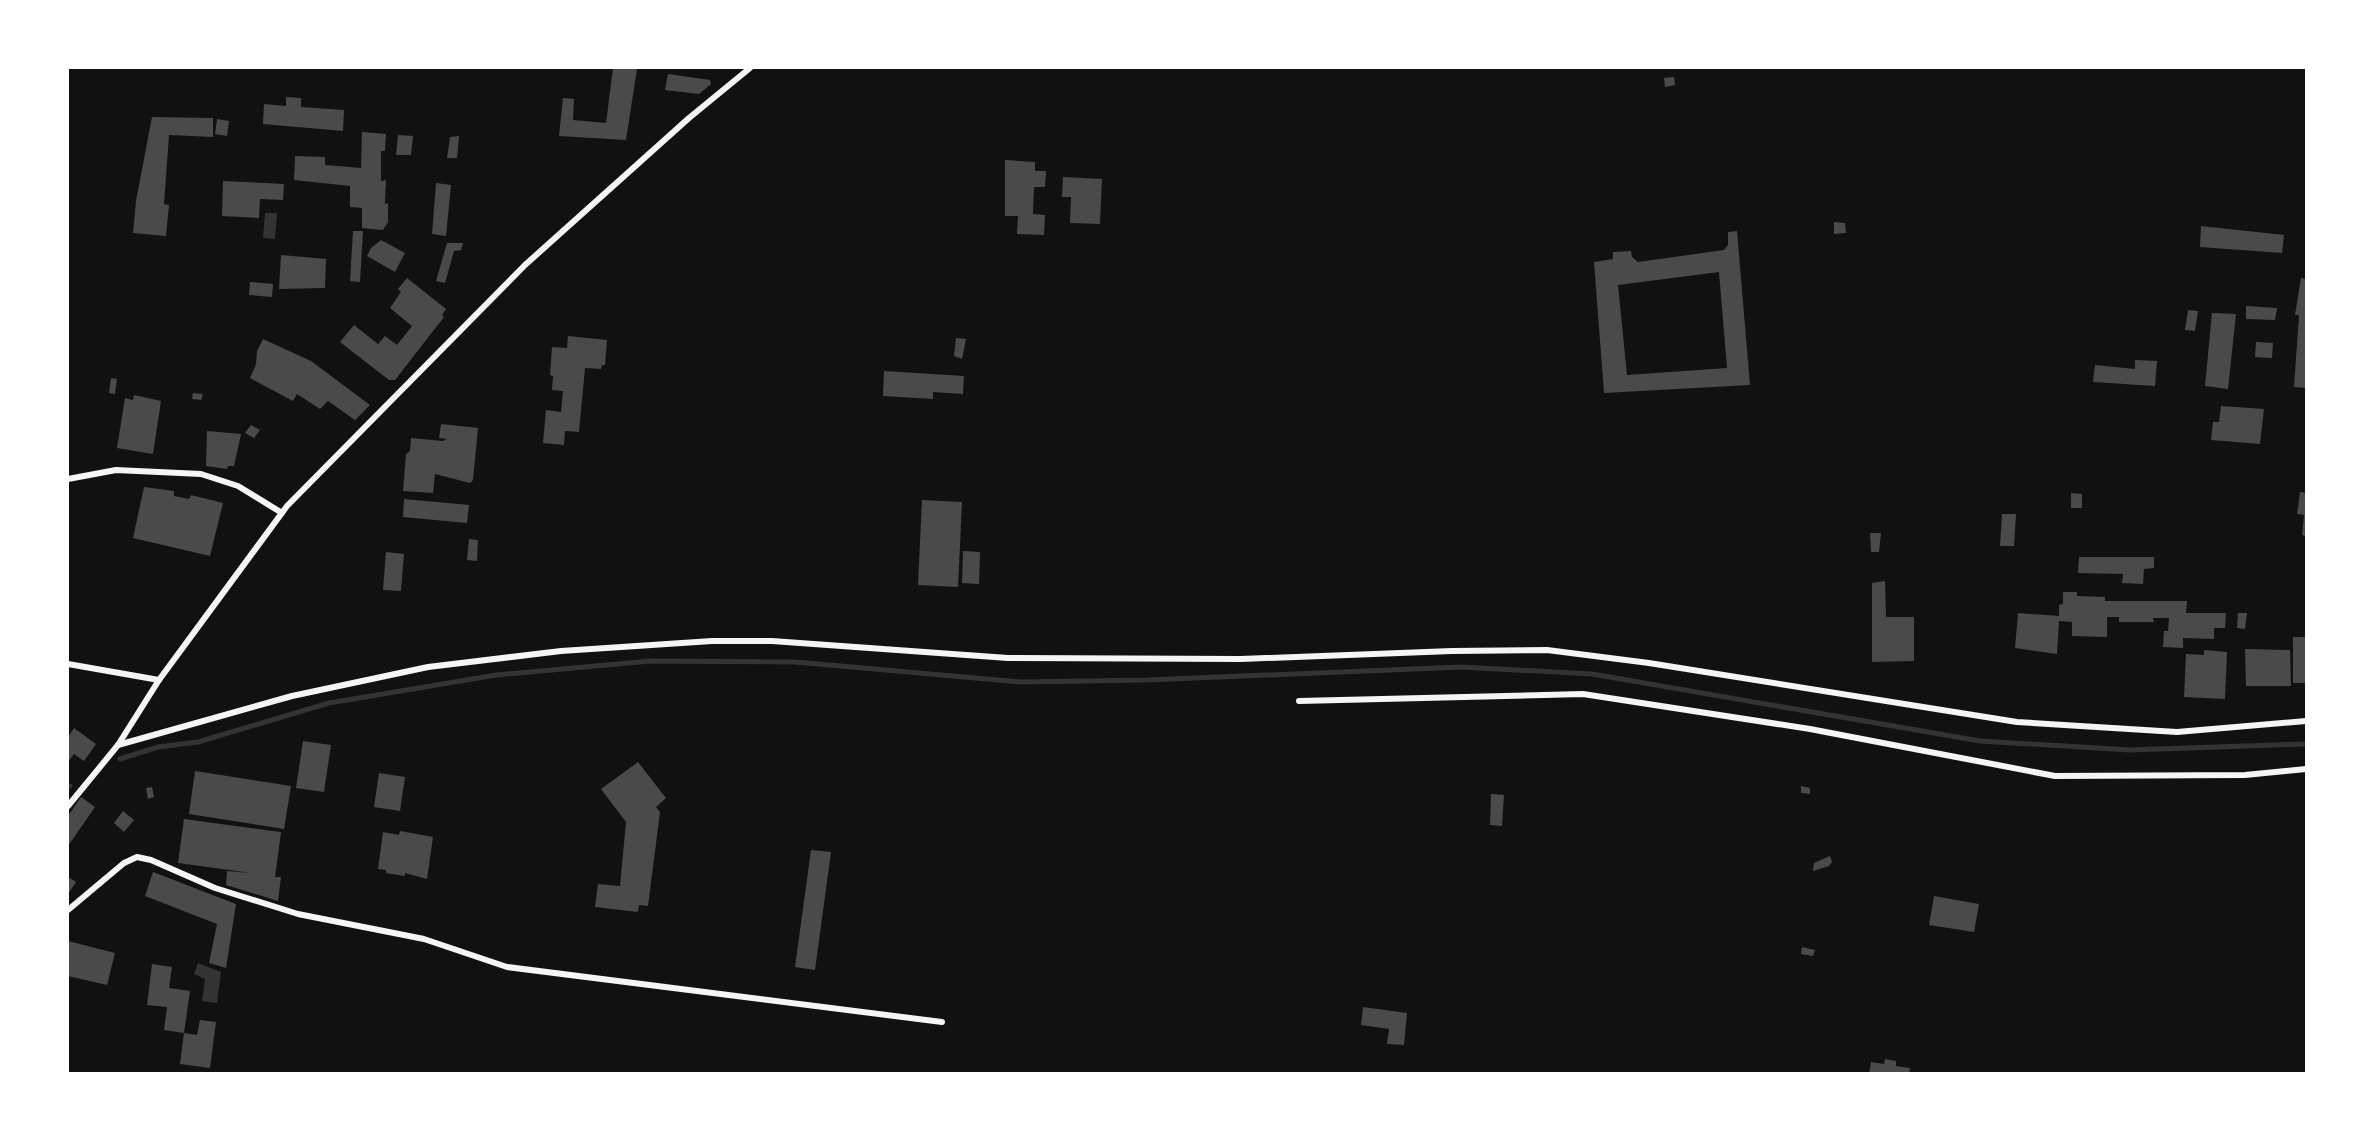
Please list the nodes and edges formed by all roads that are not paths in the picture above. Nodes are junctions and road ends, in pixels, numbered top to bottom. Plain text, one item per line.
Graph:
1 (750, 68) edge
2 (68, 479) edge
3 (282, 513) junction
4 (68, 664) edge
5 (159, 681) junction
6 (1299, 701) dead end
7 (2307, 721) edge
8 (118, 745) junction
9 (2307, 769) edge
10 (68, 806) edge
11 (68, 910) edge
12 (942, 1022) dead end

1 - 3 street
2 - 3 street
3 - 5 street
4 - 5 street
5 - 8 street
6 - 9 street
7 - 8 street
8 - 10 street
11 - 12 street

